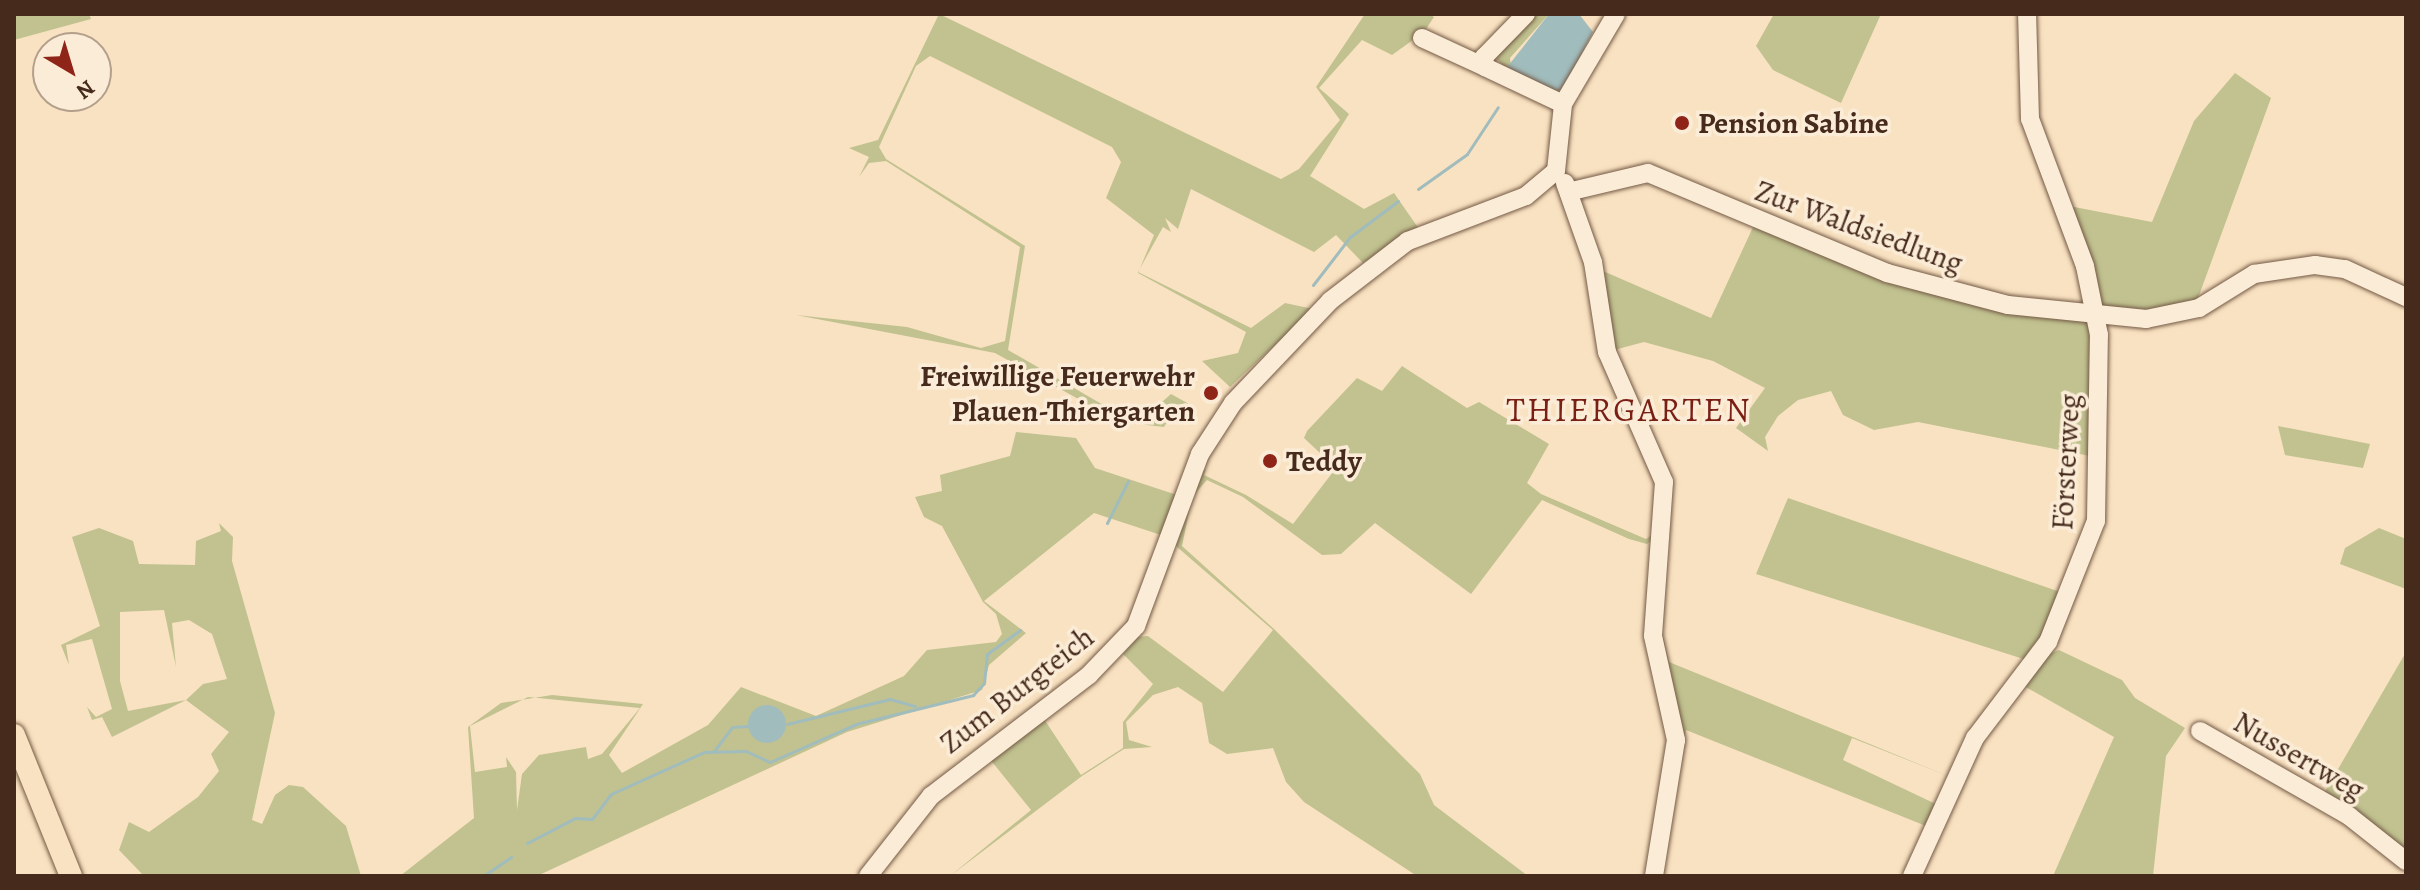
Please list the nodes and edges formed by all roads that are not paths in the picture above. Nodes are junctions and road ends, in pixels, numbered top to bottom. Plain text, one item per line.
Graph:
1 (1526, 14) edge
2 (2027, 14) edge
3 (1608, 16) edge
4 (1422, 38) dead end
5 (1485, 67) junction
6 (1563, 104) junction
7 (1556, 171) junction
8 (1572, 191) junction
9 (2406, 297) edge
10 (2096, 315) junction
11 (2200, 731) dead end
12 (14, 735) edge
13 (2406, 861) edge
14 (71, 876) edge
15 (868, 876) edge
16 (1654, 876) edge
17 (1912, 876) edge

1 - 5 street
2 - 10 street, Försterweg
3 - 6 street
4 - 5 street
5 - 6 street
6 - 7 street
7 - 8 street
7 - 15 street, Zum Burgteich
8 - 10 street, Zur Waldsiedlung
8 - 16 street
9 - 10 street, Zur Waldsiedlung
10 - 17 street, Försterweg
11 - 13 street, Nussertweg
12 - 14 main road

